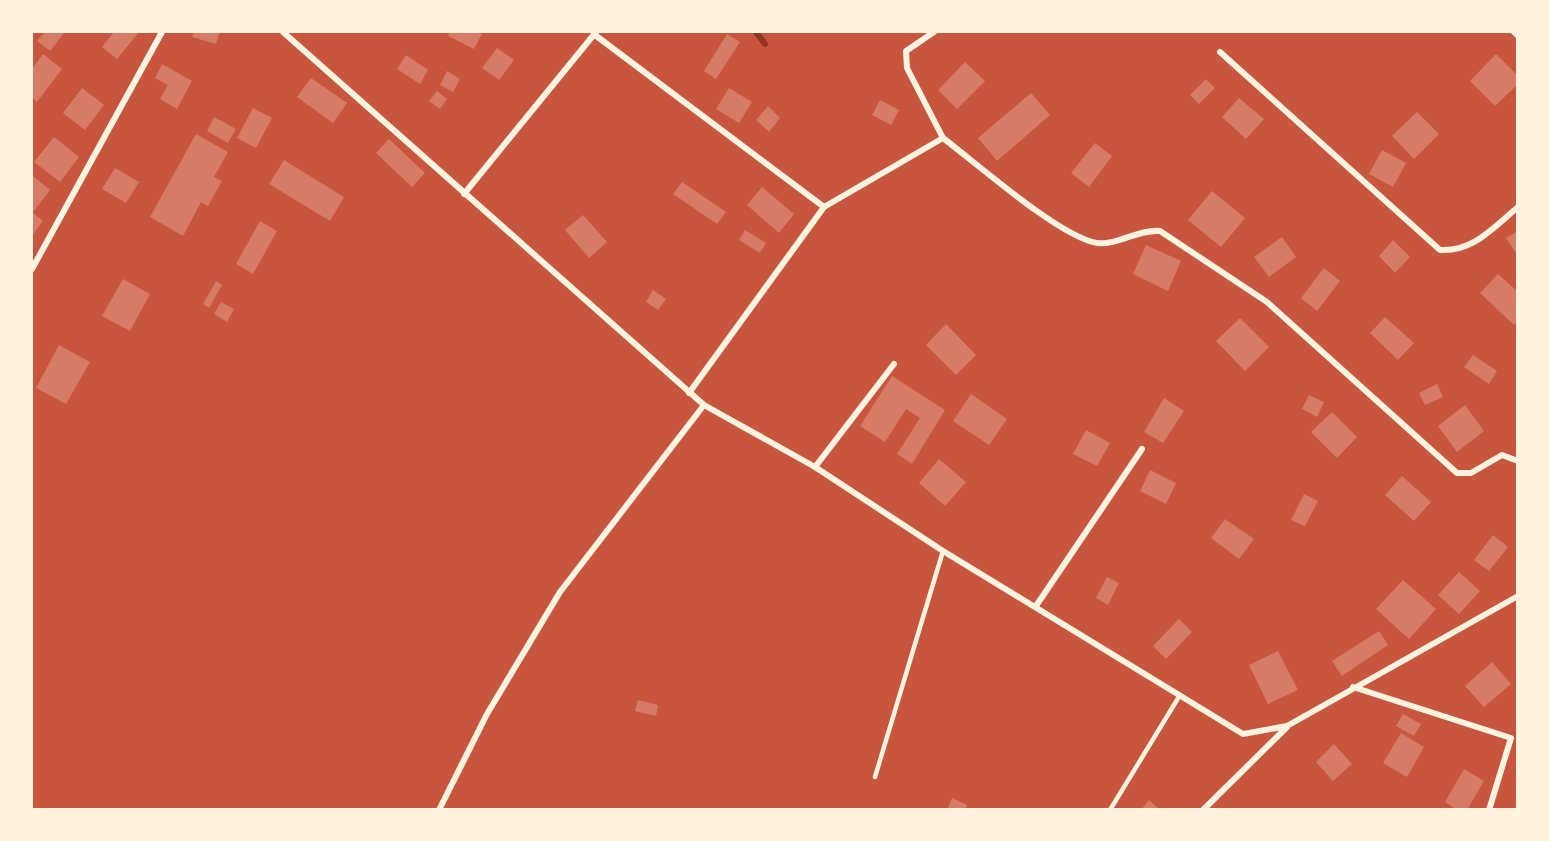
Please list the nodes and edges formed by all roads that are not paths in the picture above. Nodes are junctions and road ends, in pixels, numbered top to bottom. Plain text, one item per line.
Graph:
1 (162, 32) edge
2 (283, 32) edge
3 (933, 32) edge
4 (1514, 32) edge
5 (596, 33) edge
6 (1518, 36) edge
7 (1220, 52) dead end
8 (943, 138) junction
9 (464, 194) junction
10 (824, 207) junction
11 (1518, 207) edge
12 (32, 269) edge
13 (894, 364) dead end
14 (689, 393) junction
15 (704, 405) junction
16 (1142, 449) dead end
17 (1518, 461) edge
18 (815, 467) junction
19 (943, 551) junction
20 (1518, 596) edge
21 (1036, 606) junction
22 (1353, 687) junction
23 (1180, 694) junction
24 (1287, 726) junction
25 (1514, 739) edge
26 (875, 777) dead end
27 (439, 810) edge
28 (1110, 810) edge
29 (1203, 810) edge
30 (1489, 810) edge

1 - 12 street
2 - 9 street
3 - 8 street
4 - 6 street
5 - 9 street
5 - 10 street
7 - 11 street
8 - 10 street
8 - 17 street
9 - 14 street
10 - 14 street
13 - 18 street
14 - 15 street
15 - 18 street
15 - 27 street
16 - 21 street
18 - 19 street
19 - 21 street
19 - 26 lane
20 - 22 street
21 - 23 street
22 - 24 street
22 - 25 street
23 - 24 street
23 - 28 lane
24 - 29 street
25 - 30 street

